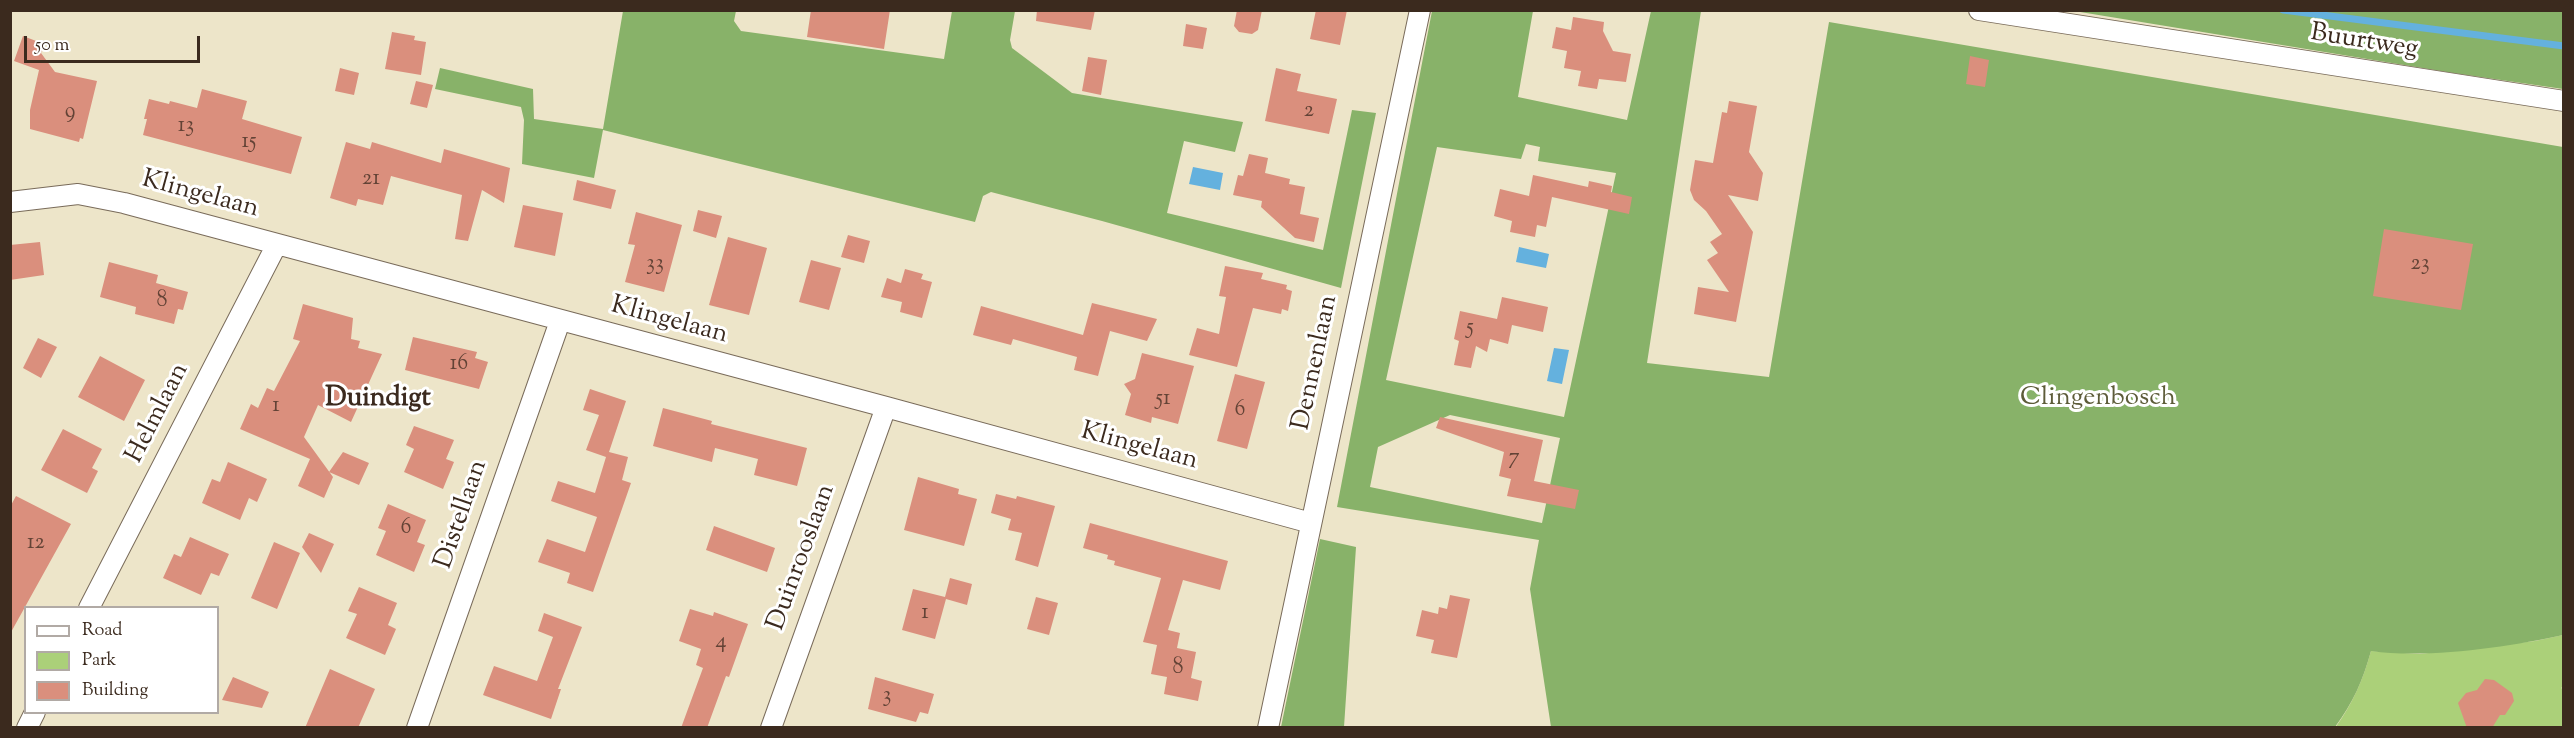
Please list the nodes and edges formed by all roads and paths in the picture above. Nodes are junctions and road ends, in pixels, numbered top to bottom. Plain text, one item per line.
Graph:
1 (1420, 10) edge
2 (1979, 10) edge
3 (2564, 101) edge
4 (10, 202) edge
5 (277, 244) junction
6 (560, 321) junction
7 (886, 407) junction
8 (1311, 523) junction
9 (90, 606) edge
10 (34, 714) edge
11 (27, 728) edge
12 (417, 728) edge
13 (771, 728) edge
14 (1268, 728) edge

1 - 8 street, Dennenlaan
2 - 3 street, Buurtweg
4 - 5 street, Klingelaan
5 - 6 street, Klingelaan
5 - 9 street, Helmlaan
6 - 7 street, Klingelaan
6 - 12 street, Distellaan
7 - 8 street, Klingelaan
7 - 13 street, Duinrooslaan
8 - 14 street, Dennenlaan
10 - 11 street

